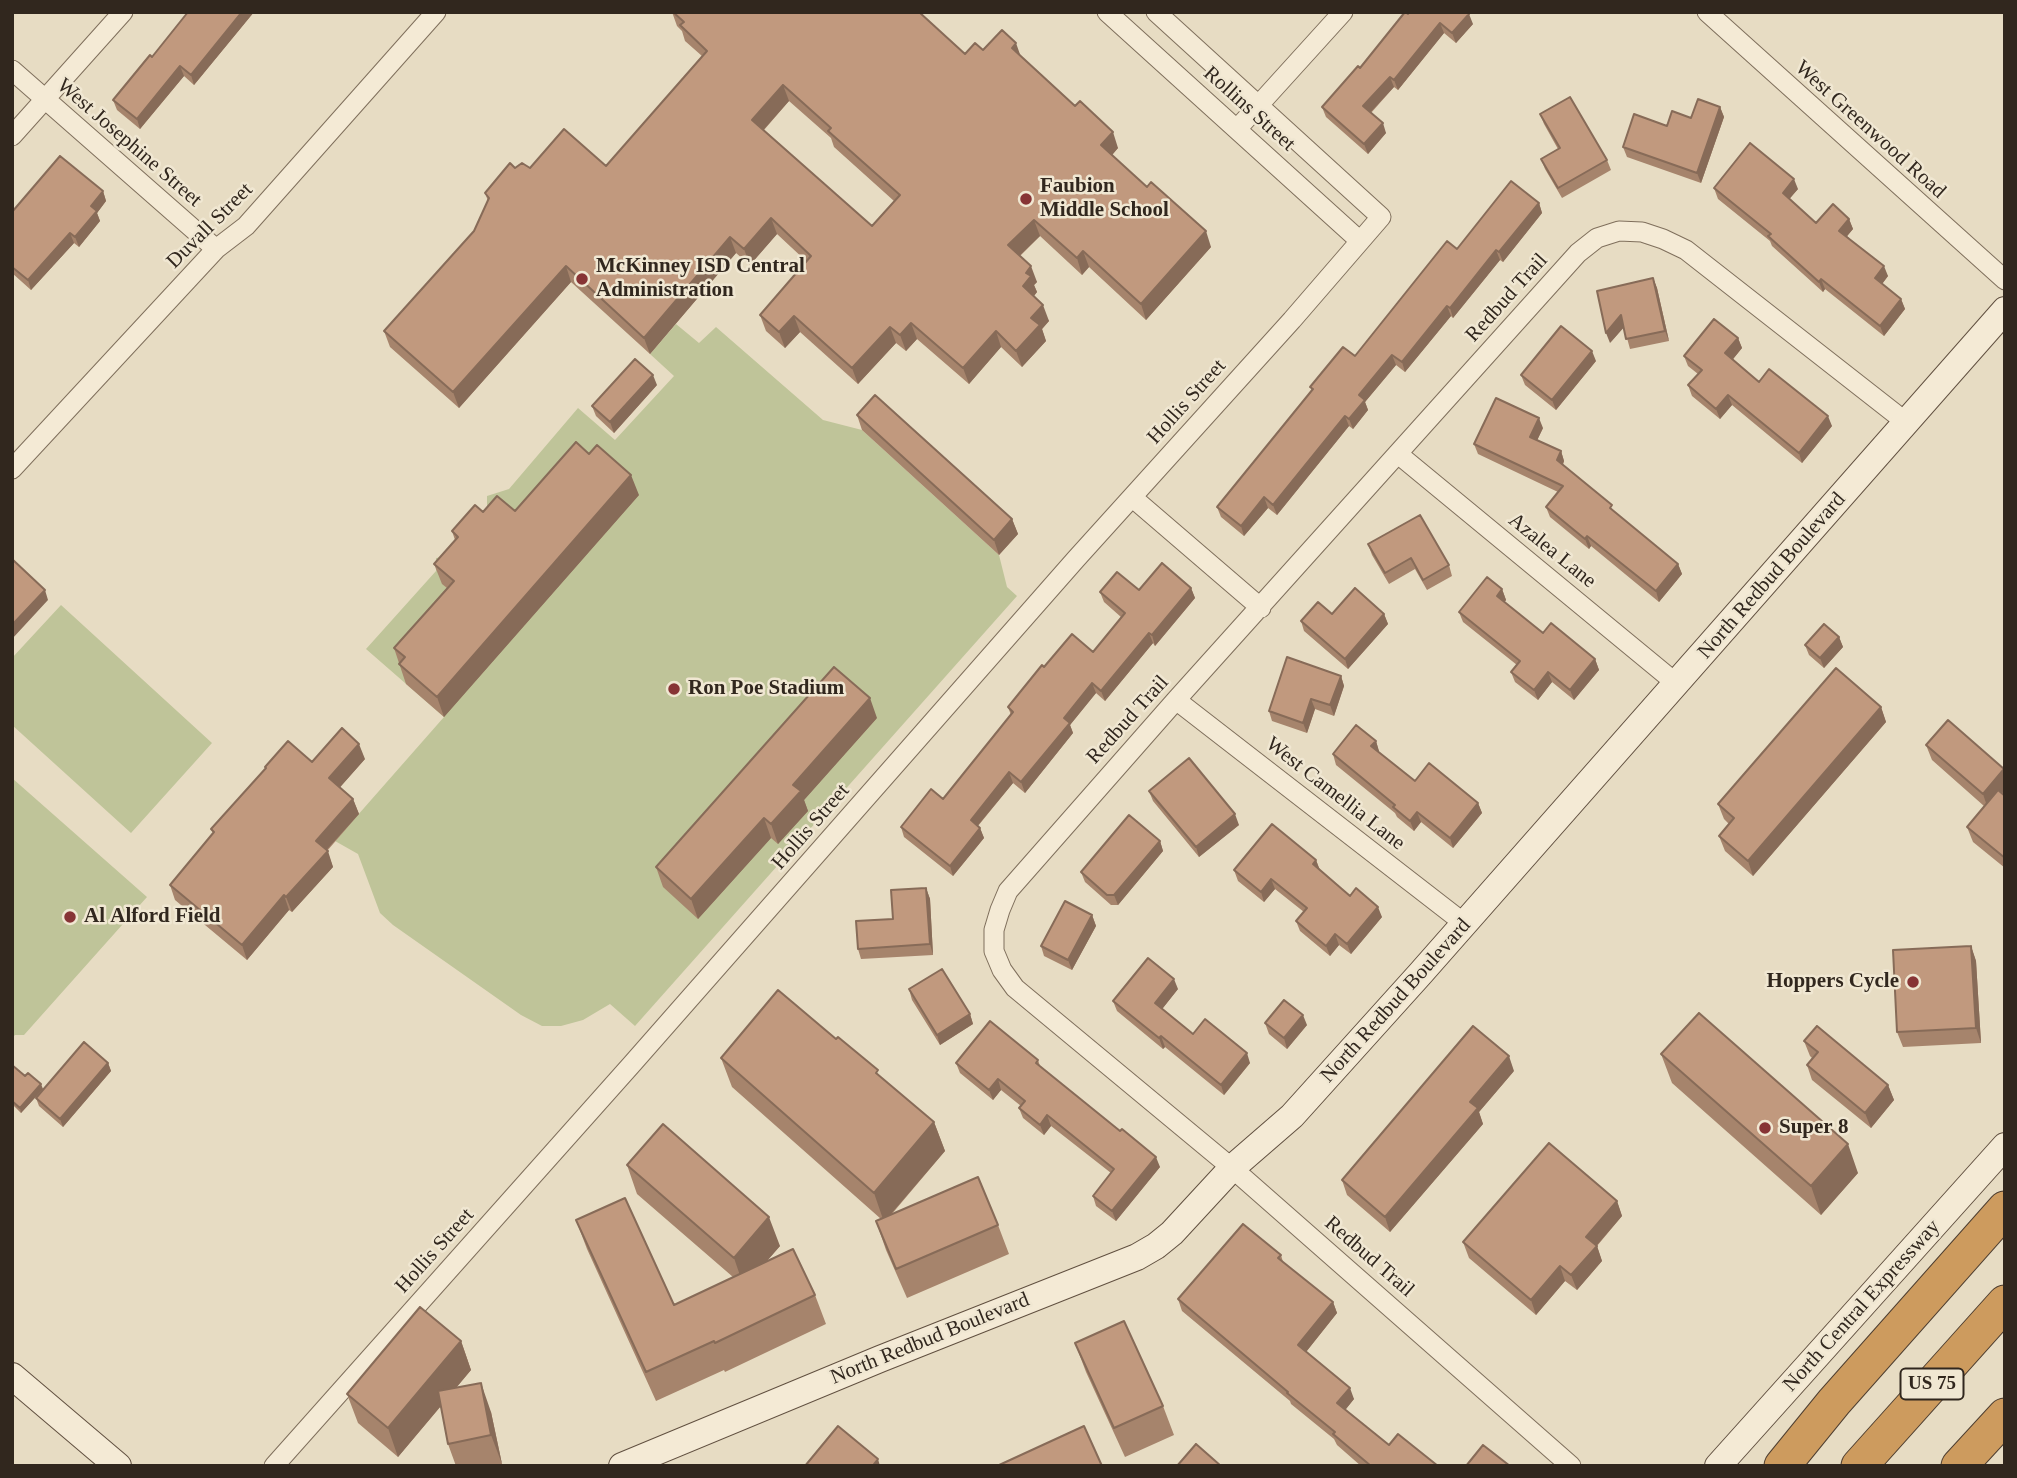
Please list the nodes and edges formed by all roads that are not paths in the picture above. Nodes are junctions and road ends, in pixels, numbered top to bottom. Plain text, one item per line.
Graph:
1 (123, 12) edge
2 (436, 12) edge
3 (1107, 12) edge
4 (1156, 12) edge
5 (1343, 12) edge
6 (1707, 12) edge
7 (12, 70) edge
8 (45, 100) junction
9 (1260, 105) junction
10 (1237, 129) junction
11 (12, 136) edge
12 (1381, 216) joint
13 (1360, 241) junction
14 (216, 249) junction
15 (2005, 280) edge
16 (2005, 310) edge
17 (1907, 423) junction
18 (1398, 454) junction
19 (12, 468) edge
20 (1133, 498) junction
21 (1261, 608) junction
22 (1677, 684) junction
23 (1176, 700) junction
24 (1465, 924) junction
25 (2005, 1146) edge
26 (1232, 1168) junction
27 (2005, 1209) edge
28 (2005, 1303) edge
29 (12, 1376) edge
30 (2005, 1416) edge
31 (118, 1466) edge
32 (274, 1466) edge
33 (622, 1466) edge
34 (1571, 1466) edge
35 (1718, 1466) edge
36 (1782, 1466) edge
37 (1859, 1466) edge
38 (1959, 1466) edge

1 - 8 street
2 - 14 street, Duvall Street
3 - 10 street, Rollins Street
4 - 9 street, Rollins Street
5 - 9 street
6 - 15 street, West Greenwood Road
7 - 8 street, West Josephine Street
8 - 11 street
8 - 14 street, West Josephine Street
9 - 10 street
9 - 12 street, Rollins Street
10 - 13 street, Rollins Street
12 - 13 street, Hollis Street
13 - 20 street, Hollis Street
14 - 19 street, Duvall Street
16 - 17 street, North Redbud Boulevard
17 - 18 street, Redbud Trail
17 - 22 street, North Redbud Boulevard
18 - 21 street, Redbud Trail
18 - 22 street, Azalea Lane
20 - 21 street
20 - 32 street, Hollis Street
21 - 23 street, Redbud Trail
22 - 24 street, North Redbud Boulevard
23 - 24 street, West Camellia Lane
23 - 26 street, Redbud Trail
24 - 26 street, North Redbud Boulevard
25 - 35 street, North Central Expressway
26 - 33 street, North Redbud Boulevard
26 - 34 street, Redbud Trail
27 - 36 highway
28 - 37 highway, US 75
29 - 31 street
30 - 38 highway

